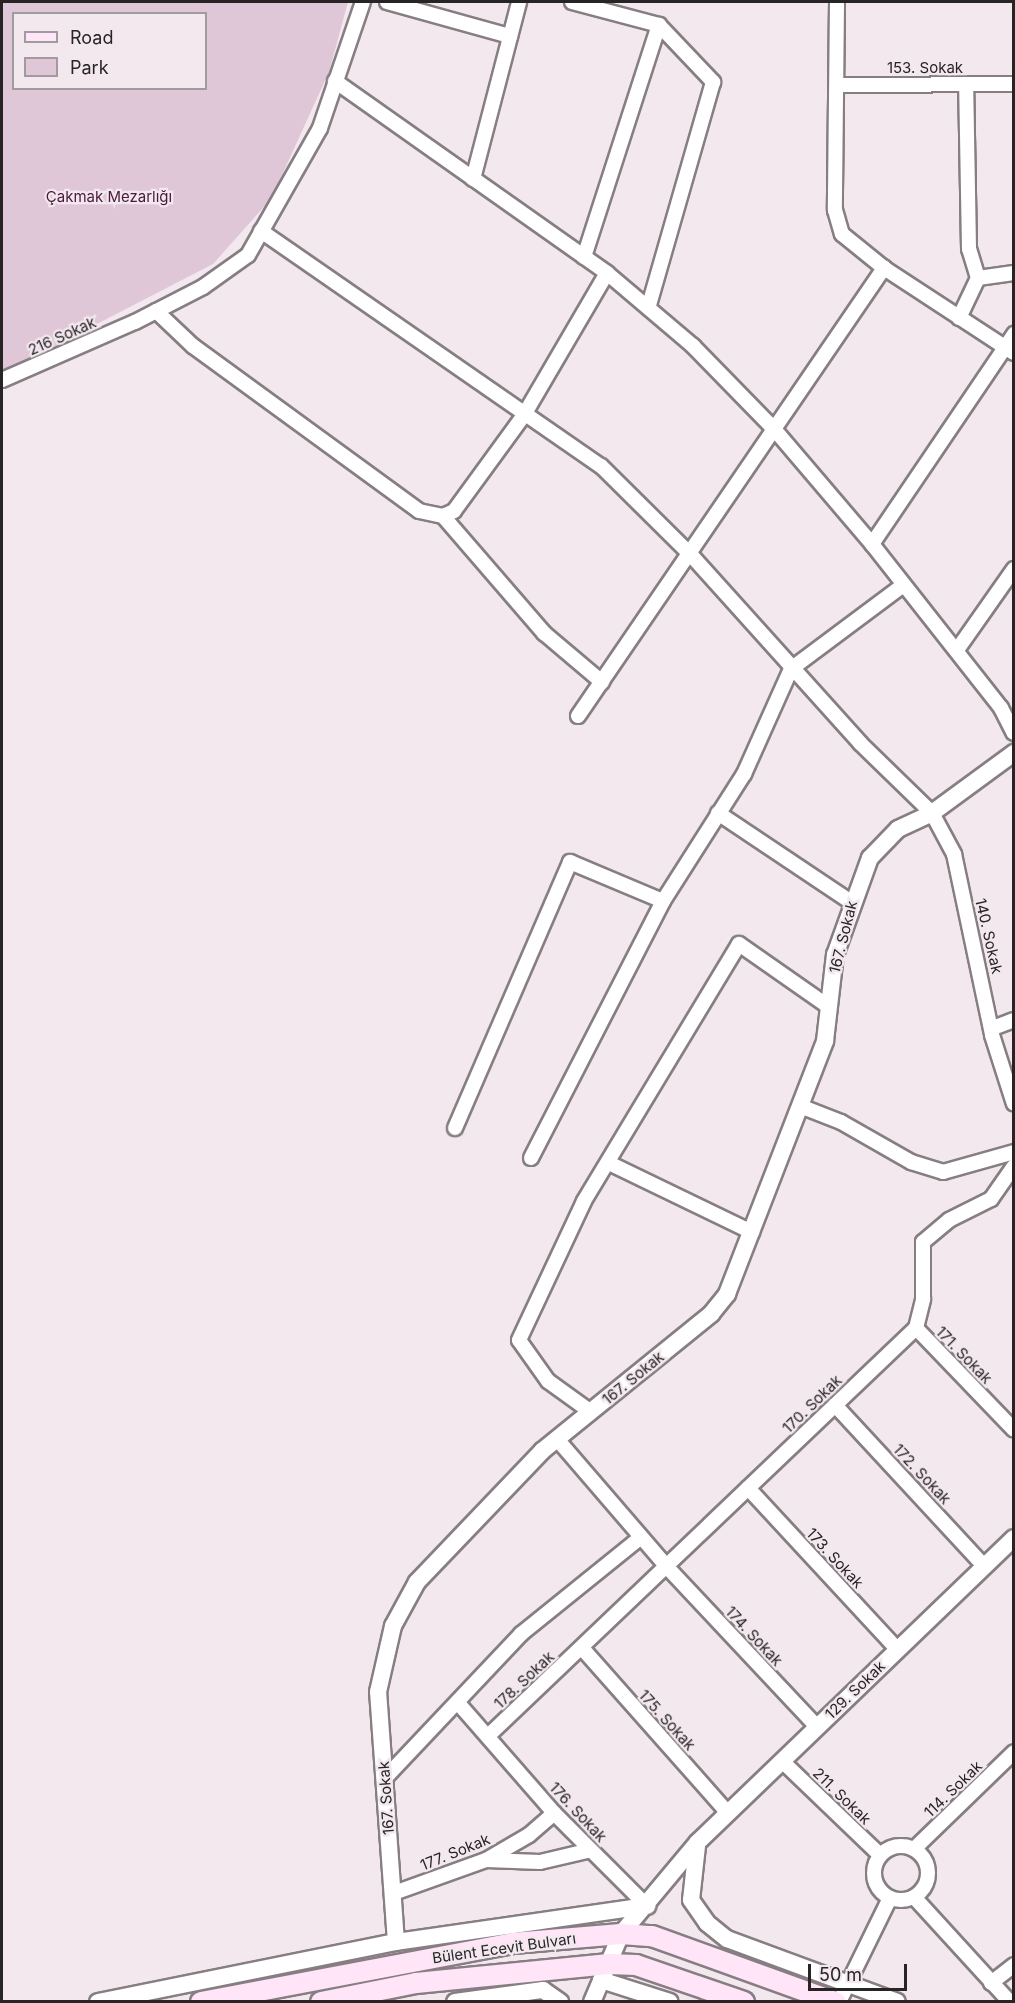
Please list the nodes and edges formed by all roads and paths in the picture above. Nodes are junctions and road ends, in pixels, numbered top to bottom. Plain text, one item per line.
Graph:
1 (363, 2) edge
2 (387, 2) edge
3 (519, 2) edge
4 (572, 2) edge
5 (837, 2) edge
6 (658, 25) junction
7 (510, 36) junction
8 (335, 81) junction
9 (966, 84) junction
10 (1014, 84) edge
11 (837, 85) junction
12 (473, 179) junction
13 (261, 231) junction
14 (584, 257) junction
15 (884, 268) junction
16 (607, 273) junction
17 (1014, 273) edge
18 (978, 278) junction
19 (648, 308) junction
20 (156, 311) junction
21 (959, 318) junction
22 (1014, 334) edge
23 (1008, 350) edge
24 (2, 380) edge
25 (524, 415) junction
26 (775, 430) junction
27 (443, 516) junction
28 (872, 544) junction
29 (691, 555) junction
30 (1014, 569) edge
31 (902, 586) junction
32 (957, 650) junction
33 (791, 669) junction
34 (602, 682) junction
35 (578, 716) dead end
36 (1014, 733) edge
37 (1014, 753) edge
38 (718, 813) junction
39 (932, 813) junction
40 (663, 901) junction
41 (851, 902) junction
42 (829, 1008) junction
43 (1014, 1020) edge
44 (993, 1028) junction
45 (1014, 1104) edge
46 (800, 1106) junction
47 (454, 1128) dead end
48 (1014, 1152) edge
49 (531, 1158) dead end
50 (609, 1163) junction
51 (1014, 1166) edge
52 (752, 1232) junction
53 (916, 1328) junction
54 (835, 1405) junction
55 (591, 1412) junction
56 (1014, 1430) edge
57 (558, 1439) junction
58 (748, 1488) junction
59 (641, 1537) junction
60 (1014, 1538) edge
61 (984, 1566) junction
62 (667, 1567) junction
63 (582, 1648) junction
64 (897, 1649) junction
65 (459, 1704) junction
66 (817, 1727) junction
67 (489, 1736) junction
68 (1014, 1752) edge
69 (782, 1761) junction
70 (385, 1778) junction
71 (554, 1813) junction
72 (728, 1814) junction
73 (698, 1842) junction
74 (914, 1849) junction
75 (591, 1850) junction
76 (880, 1856) junction
77 (486, 1860) junction
78 (394, 1893) junction
79 (914, 1897) junction
80 (890, 1898) junction
81 (647, 1906) junction
82 (621, 1934) junction
83 (396, 1942) junction
84 (736, 1954) junction
85 (1014, 1965) edge
86 (605, 1972) junction
87 (991, 1983) junction
88 (848, 1985) junction
89 (98, 2001) edge
90 (201, 2001) edge
91 (321, 2001) edge
92 (455, 2001) edge
93 (560, 2001) edge
94 (592, 2001) edge
95 (670, 2001) edge
96 (744, 2001) edge
97 (837, 2001) edge
98 (897, 2001) edge
99 (1010, 2001) edge

1 - 8 street, 216 Sokak
2 - 7 street
3 - 7 street
4 - 6 street
5 - 11 street
6 - 14 street
6 - 19 street
7 - 12 street
8 - 12 street
8 - 13 street, 216 Sokak
9 - 10 street, 153. Sokak
9 - 11 street, 153. Sokak
9 - 18 street
11 - 15 street
12 - 14 street
13 - 20 street, 216 Sokak
13 - 25 street, 140. Sokak
14 - 16 street
15 - 21 street
15 - 26 street
16 - 19 street
16 - 25 street
17 - 18 street
18 - 21 street
19 - 26 street
20 - 24 street, 216 Sokak
20 - 27 street
21 - 23 street
22 - 23 street
23 - 28 street
25 - 27 street
25 - 29 street, 140. Sokak
26 - 28 street
26 - 29 street
27 - 34 street
28 - 31 street
29 - 33 street, 140. Sokak
29 - 34 street
30 - 32 street
31 - 32 street
31 - 33 street
32 - 36 street
33 - 38 street
33 - 39 street, 140. Sokak
34 - 35 street
37 - 39 street, 167. Sokak
38 - 40 street
38 - 41 street
39 - 41 street, 167. Sokak
39 - 44 street, 140. Sokak
40 - 47 street
40 - 49 street
41 - 42 street, 167. Sokak
42 - 46 street, 167. Sokak
42 - 50 street
43 - 44 street
44 - 45 street, 140. Sokak
46 - 48 street
46 - 52 street, 167. Sokak
50 - 52 street
50 - 55 street
51 - 53 street
52 - 55 street, 167. Sokak
53 - 54 street, 170. Sokak
53 - 56 street, 171. Sokak
54 - 58 street, 170. Sokak
54 - 61 street, 172. Sokak
55 - 57 street, 167. Sokak
57 - 59 street, 174. Sokak
57 - 70 street, 167. Sokak
58 - 62 street, 170. Sokak
58 - 64 street, 173. Sokak
59 - 62 street, 174. Sokak
59 - 65 street
60 - 61 street, 129. Sokak
61 - 64 street, 129. Sokak
62 - 63 street, 170. Sokak
62 - 66 street, 174. Sokak
63 - 67 street, 178. Sokak
63 - 72 street, 175. Sokak
64 - 66 street, 129. Sokak
65 - 67 street, 176. Sokak
65 - 70 street
66 - 69 street, 129. Sokak
67 - 71 street, 176. Sokak
68 - 74 street, 114. Sokak
69 - 72 street, 129. Sokak
69 - 76 street, 211. Sokak
70 - 78 street, 167. Sokak
71 - 75 street, 176. Sokak
71 - 77 street, 177. Sokak
72 - 73 street, 129. Sokak
73 - 81 street, 129. Sokak
73 - 84 street
74 - 76 street
74 - 79 street
75 - 77 street
75 - 81 street, 176. Sokak
76 - 80 street
77 - 78 street, 177. Sokak
78 - 83 street, 167. Sokak
79 - 80 street
79 - 87 street
80 - 88 street
81 - 82 street, 129. Sokak
81 - 83 street
82 - 84 main road, Bülent Ecevit Bulvarı
82 - 86 street
82 - 90 main road, Bülent Ecevit Bulvarı
83 - 89 street
84 - 88 street
84 - 97 main road, Bülent Ecevit Bulvarı
85 - 87 street
86 - 91 main road, Bülent Ecevit Bulvarı
86 - 94 street
86 - 95 street
86 - 96 main road, Bülent Ecevit Bulvarı
87 - 99 street
88 - 97 street
88 - 98 street
92 - 93 street

